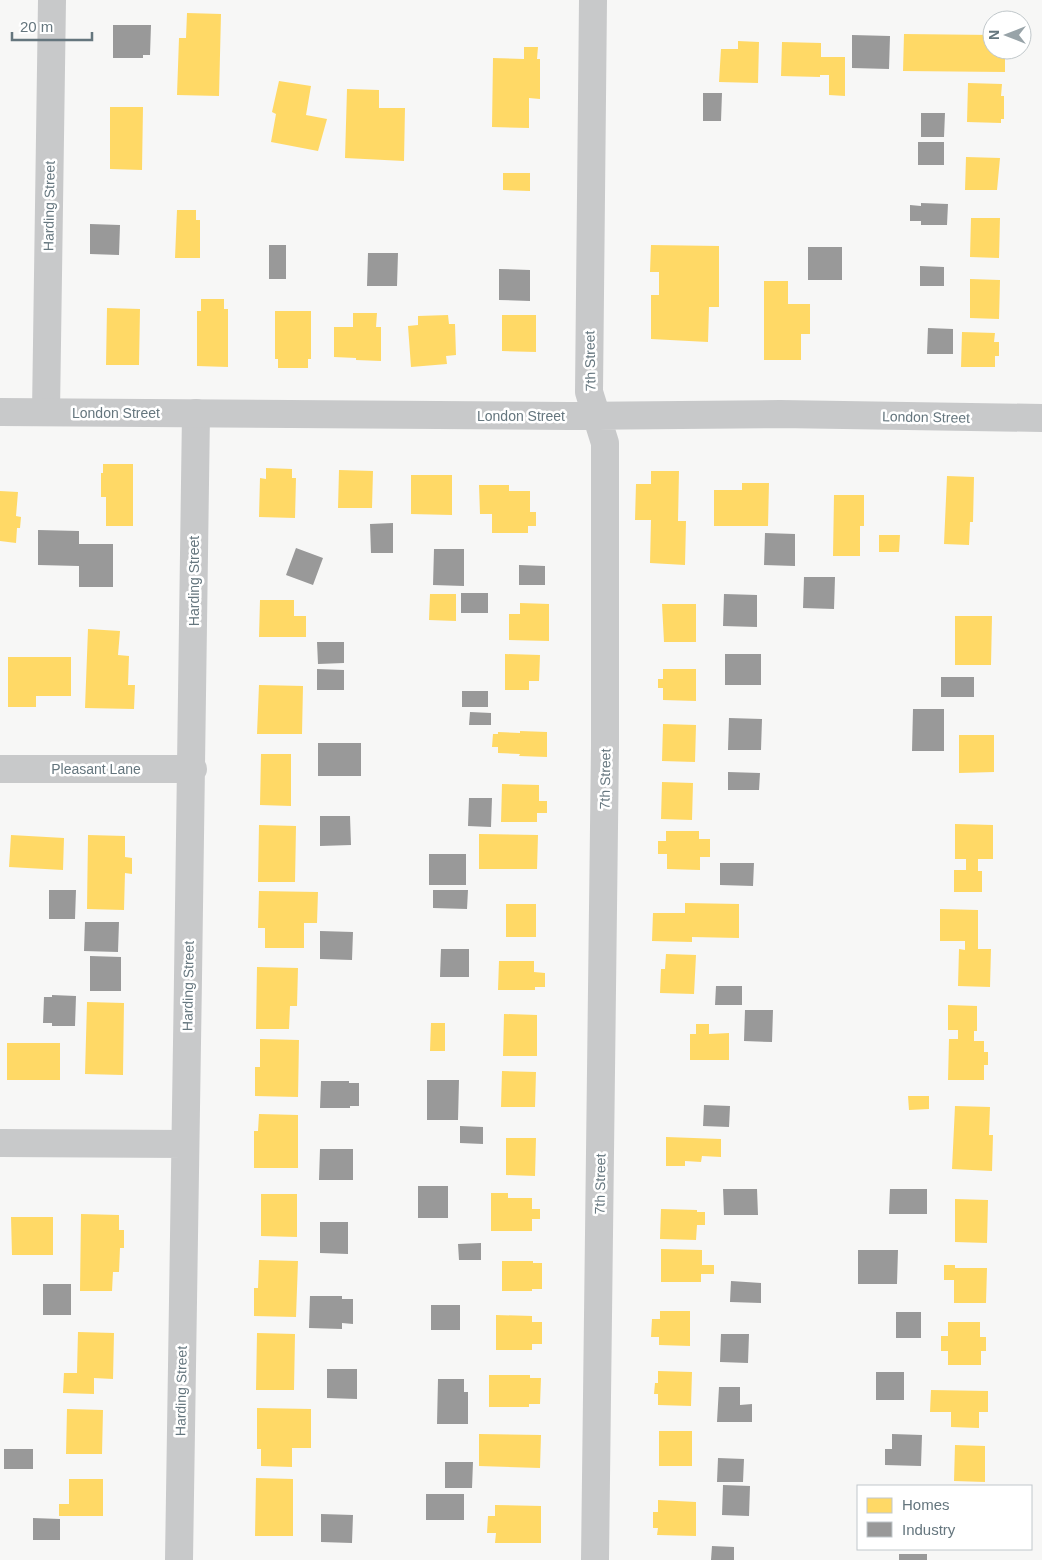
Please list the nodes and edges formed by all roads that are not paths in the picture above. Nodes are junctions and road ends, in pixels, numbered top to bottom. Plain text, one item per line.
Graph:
1 (52, 0) edge
2 (593, 0) edge
3 (0, 412) edge
4 (46, 412) junction
5 (196, 413) junction
6 (597, 416) junction
7 (1042, 418) edge
8 (0, 769) edge
9 (193, 769) junction
10 (0, 1143) edge
11 (185, 1144) junction
12 (179, 1560) edge
13 (595, 1560) edge

1 - 4 street, Harding Street
2 - 6 street, 7th Street
3 - 4 street, London Street
4 - 5 street, London Street
5 - 6 street, London Street
5 - 9 street, Harding Street
6 - 7 street, London Street
6 - 13 street, 7th Street
8 - 9 street, Pleasant Lane
9 - 11 street, Harding Street
10 - 11 street
11 - 12 street, Harding Street

